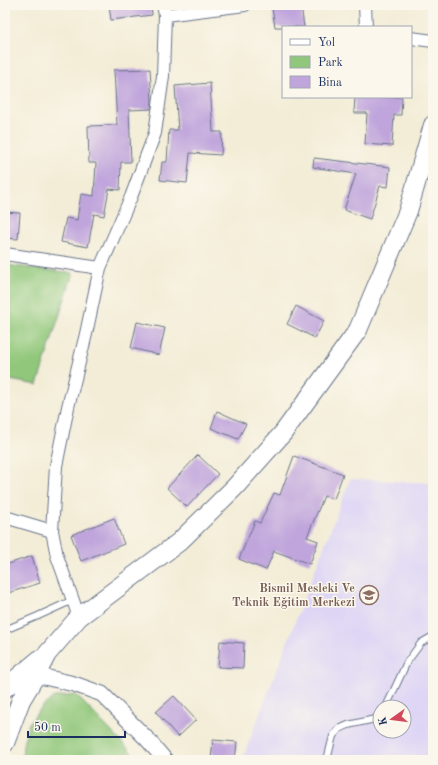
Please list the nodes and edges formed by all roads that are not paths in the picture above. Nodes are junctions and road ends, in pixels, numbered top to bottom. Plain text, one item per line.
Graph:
1 (245, 5) edge
2 (364, 5) edge
3 (164, 10) edge
4 (366, 26) edge
5 (412, 38) edge
6 (433, 41) edge
7 (433, 125) edge
8 (5, 254) edge
9 (100, 268) junction
10 (5, 517) edge
11 (52, 531) junction
12 (73, 600) junction
13 (79, 617) junction
14 (5, 630) edge
15 (433, 636) edge
16 (47, 654) junction
17 (36, 675) junction
18 (5, 689) edge
19 (390, 699) edge
20 (372, 720) edge
21 (5, 743) edge
22 (165, 760) edge
23 (327, 760) edge

1 - 3 street
2 - 4 street
3 - 9 street
5 - 6 street
7 - 13 main road
8 - 9 street
9 - 11 street
10 - 11 street
11 - 12 street
12 - 13 street
12 - 14 lane
13 - 16 main road
15 - 19 lane
16 - 17 main road
16 - 18 main road
17 - 18 street
17 - 21 main road
17 - 22 street
20 - 23 lane

